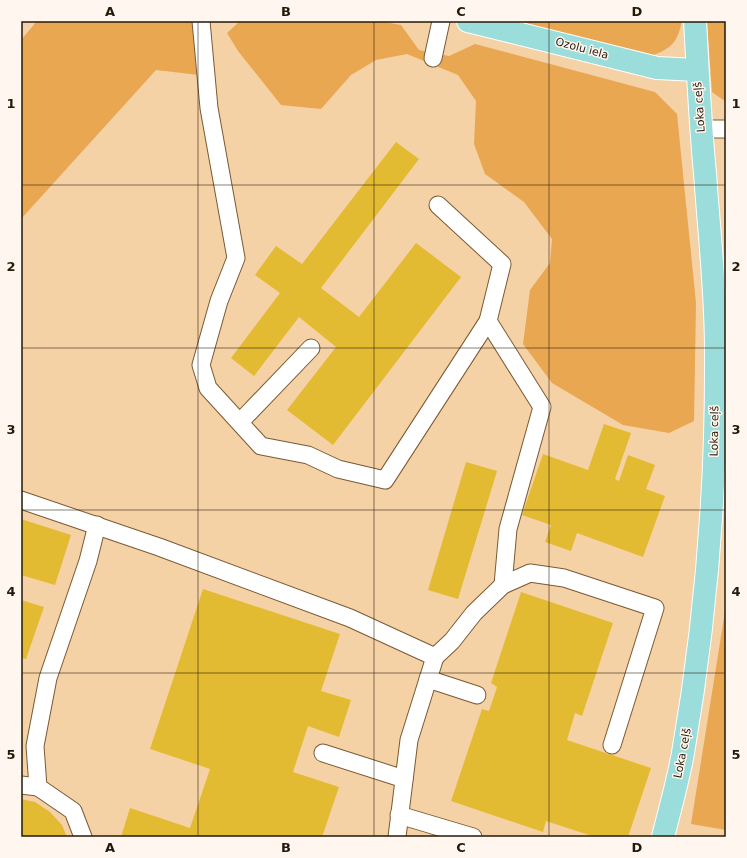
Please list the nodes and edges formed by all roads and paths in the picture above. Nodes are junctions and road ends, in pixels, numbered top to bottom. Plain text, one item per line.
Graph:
1 (201, 21) edge
2 (441, 21) edge
3 (468, 21) edge
4 (695, 21) edge
5 (433, 58) dead end
6 (696, 70) junction
7 (726, 128) edge
8 (701, 129) junction
9 (438, 205) dead end
10 (488, 321) junction
11 (310, 348) dead end
12 (240, 422) junction
13 (720, 476) edge
14 (21, 500) edge
15 (97, 525) junction
16 (503, 585) junction
17 (435, 657) junction
18 (428, 680) junction
19 (477, 696) dead end
20 (612, 745) dead end
21 (323, 753) dead end
22 (404, 779) junction
23 (21, 785) edge
24 (38, 787) junction
25 (399, 814) junction
26 (84, 837) edge
27 (398, 837) edge
28 (474, 837) edge
29 (663, 837) edge

1 - 12 lane
2 - 5 lane
3 - 6 main road, Ozolu iela
4 - 6 main road, Loka ceļš
6 - 8 main road, Loka ceļš
7 - 8 lane
8 - 13 main road, Loka ceļš
9 - 10 lane
10 - 12 lane
10 - 16 lane
11 - 12 lane
13 - 29 main road, Loka ceļš
14 - 15 lane
15 - 17 lane
15 - 24 lane
16 - 17 lane
16 - 20 lane
17 - 18 lane
18 - 19 lane
18 - 22 lane
21 - 22 lane
22 - 25 lane
23 - 24 lane
24 - 26 lane
25 - 27 lane
25 - 28 lane

